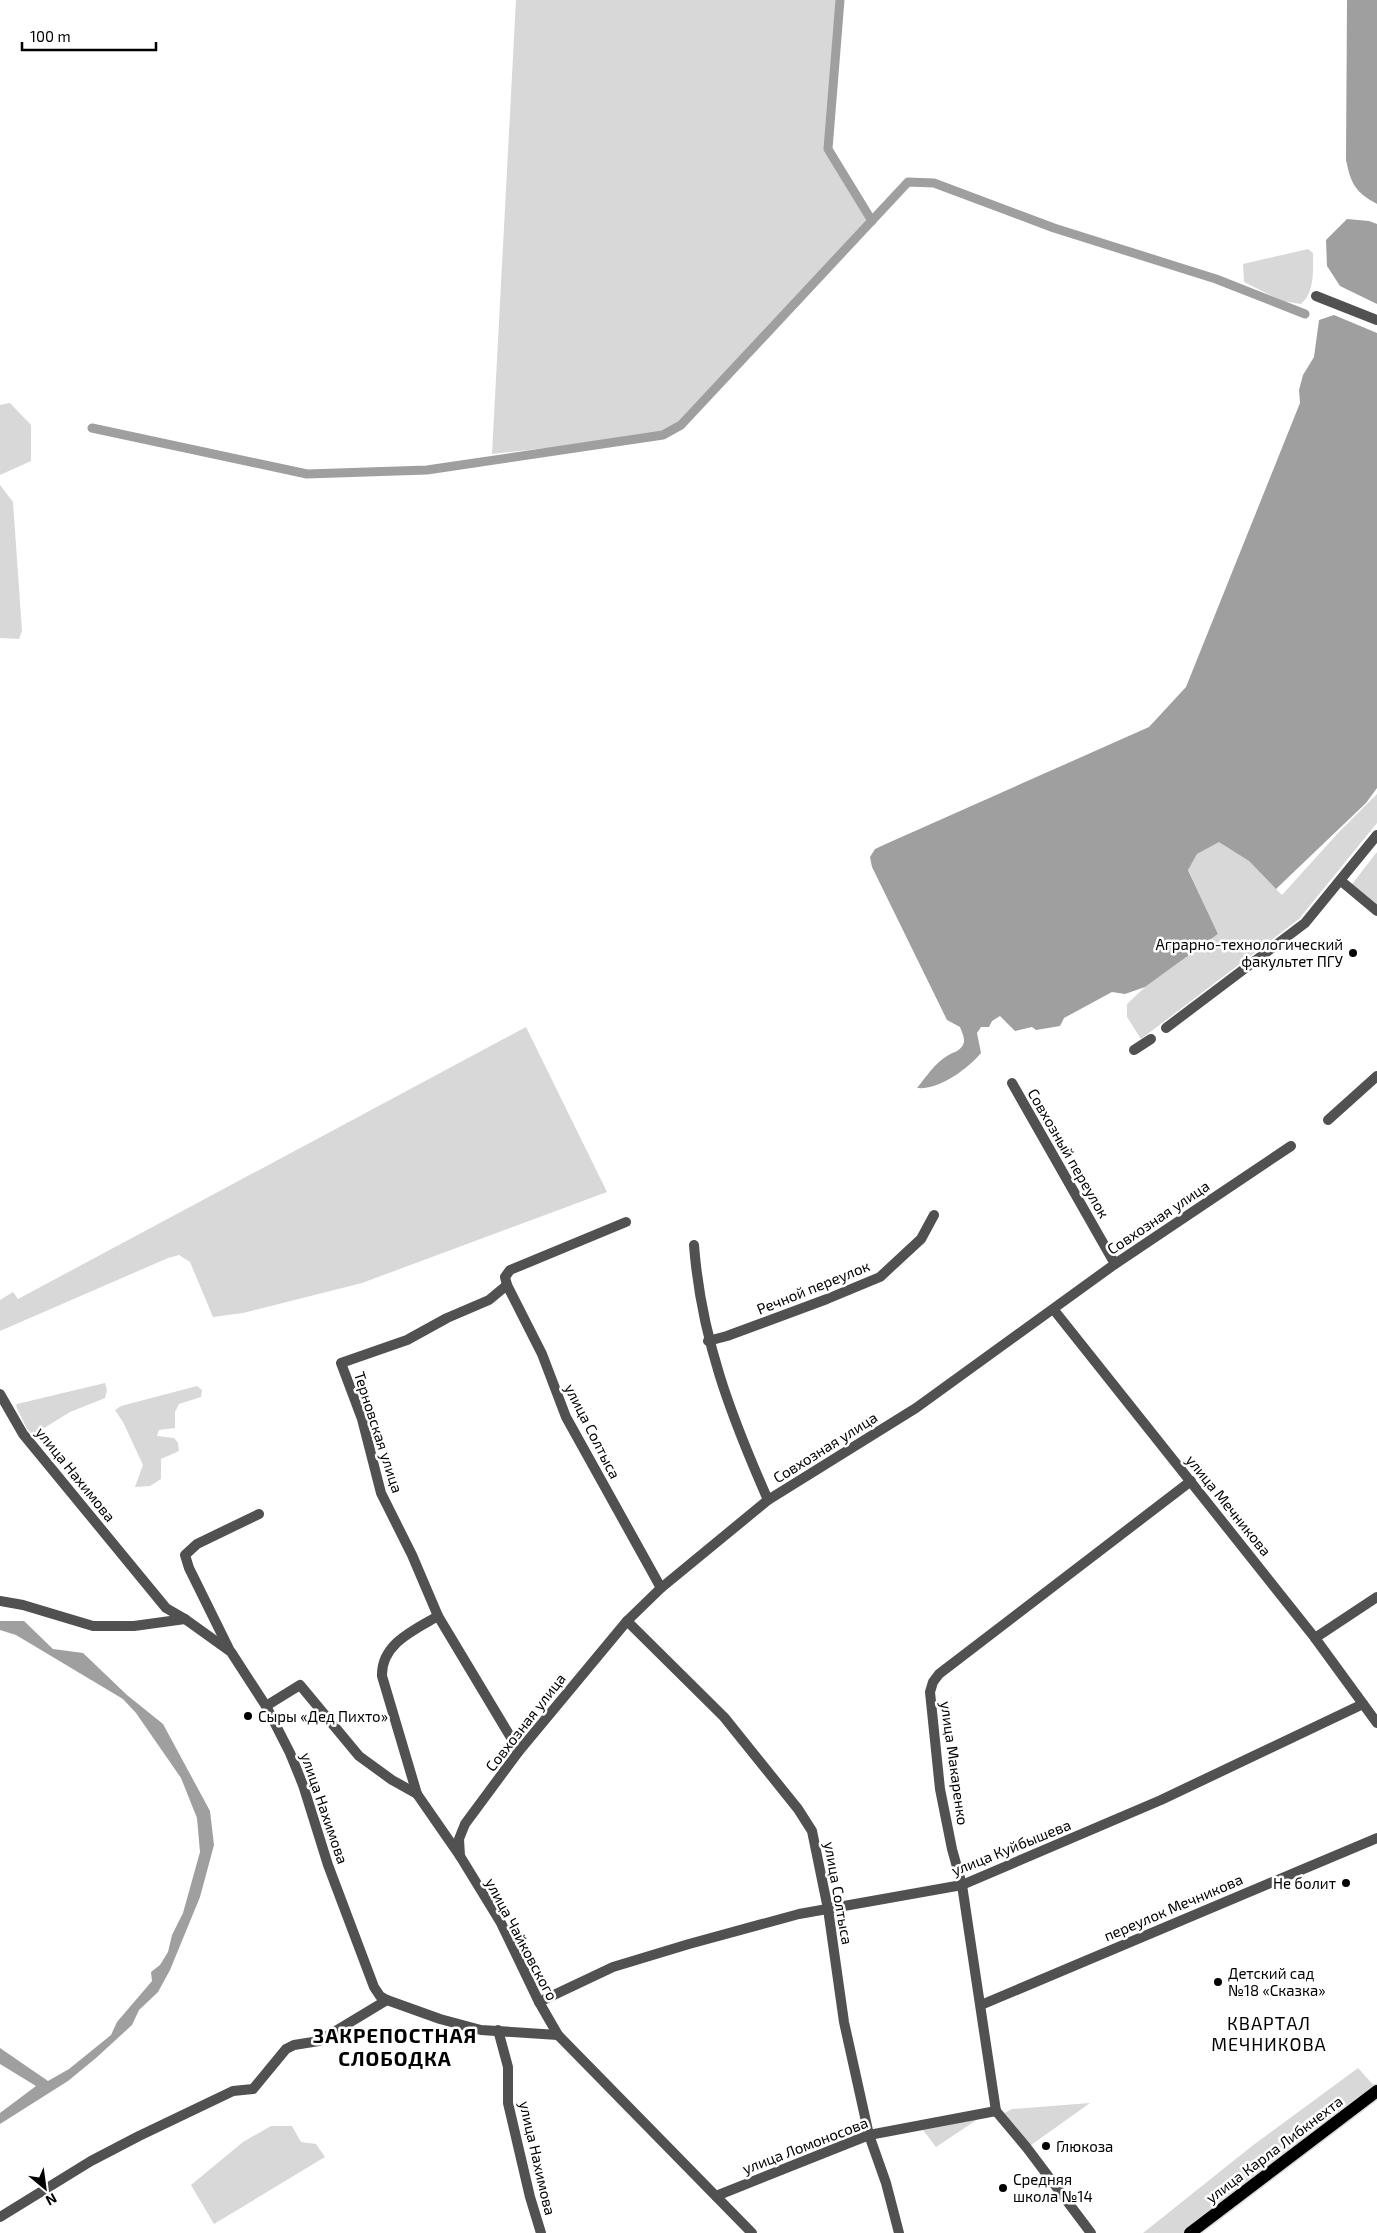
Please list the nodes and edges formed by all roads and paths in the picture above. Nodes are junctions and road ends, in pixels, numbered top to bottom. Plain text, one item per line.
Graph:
1 (1316, 296) dead end
2 (1377, 320) edge
3 (1377, 835) edge
4 (1340, 881) junction
5 (1377, 911) edge
6 (1166, 1028) dead end
7 (1151, 1039) dead end
8 (1134, 1050) dead end
9 (1377, 1076) edge
10 (1012, 1082) dead end
11 (1328, 1120) dead end
12 (1291, 1146) dead end
13 (934, 1215) dead end
14 (626, 1222) dead end
15 (694, 1245) dead end
16 (1115, 1264) junction
17 (507, 1285) junction
18 (1054, 1310) junction
19 (708, 1341) junction
20 (0, 1394) edge
21 (1191, 1481) junction
22 (768, 1500) junction
23 (259, 1514) dead end
24 (661, 1588) junction
25 (1377, 1597) edge
26 (0, 1601) edge
27 (438, 1616) junction
28 (185, 1619) junction
29 (626, 1622) junction
30 (1315, 1638) junction
31 (230, 1652) junction
32 (1363, 1704) junction
33 (266, 1706) junction
34 (1377, 1724) edge
35 (519, 1751) junction
36 (417, 1794) junction
37 (1377, 1838) edge
38 (460, 1856) junction
39 (962, 1885) junction
40 (828, 1909) junction
41 (387, 2000) junction
42 (539, 2002) junction
43 (981, 2005) junction
44 (498, 2030) junction
45 (558, 2035) junction
46 (1377, 2091) edge
47 (996, 2112) junction
48 (869, 2135) junction
49 (716, 2196) junction
50 (0, 2217) edge
51 (541, 2233) edge
52 (752, 2233) edge
53 (899, 2233) edge
54 (1091, 2233) edge
55 (1190, 2233) edge

1 - 2 street
3 - 4 street
4 - 5 street
4 - 6 street
7 - 8 street
9 - 11 street
10 - 16 street, Совхозный переулок
12 - 16 street, Совхозная улица
13 - 19 street, Речной переулок
14 - 17 street, Терновская улица
15 - 19 street
16 - 18 street, Совхозная улица
17 - 24 street, улица Солтыса
17 - 27 street, Терновская улица
18 - 21 street, улица Мечникова
18 - 22 street, Совхозная улица
19 - 22 street
20 - 28 street, улица Нахимова
21 - 30 street, улица Мечникова
21 - 39 street, улица Макаренко
22 - 24 street, Совхозная улица
23 - 31 street
24 - 29 street, Совхозная улица
25 - 30 street
26 - 28 street
27 - 35 street, Терновская улица
27 - 36 street
28 - 31 street, улица Нахимова
29 - 35 street, Совхозная улица
29 - 40 street, улица Солтыса
30 - 32 street, улица Мечникова
31 - 33 street, улица Нахимова
32 - 34 street, улица Мечникова
32 - 39 street, улица Куйбышева
33 - 36 street, улица Чайковского
33 - 41 street, улица Нахимова
35 - 38 street, Совхозная улица
36 - 38 street, улица Чайковского
37 - 43 street, переулок Мечникова
38 - 42 street, улица Чайковского
39 - 40 street, улица Куйбышева
39 - 43 street, улица Макаренко
40 - 42 street, улица Куйбышева
40 - 48 street, улица Солтыса
41 - 44 street
41 - 50 street
42 - 45 street, улица Чайковского
43 - 47 street, улица Макаренко
44 - 45 street
44 - 51 street, улица Нахимова
45 - 49 street, улица Чайковского
46 - 55 main road, улица Карла Либкнехта
47 - 48 street, улица Ломоносова
47 - 54 street
48 - 49 street, улица Ломоносова
48 - 53 street, улица Солтыса
49 - 52 street, улица Чайковского

